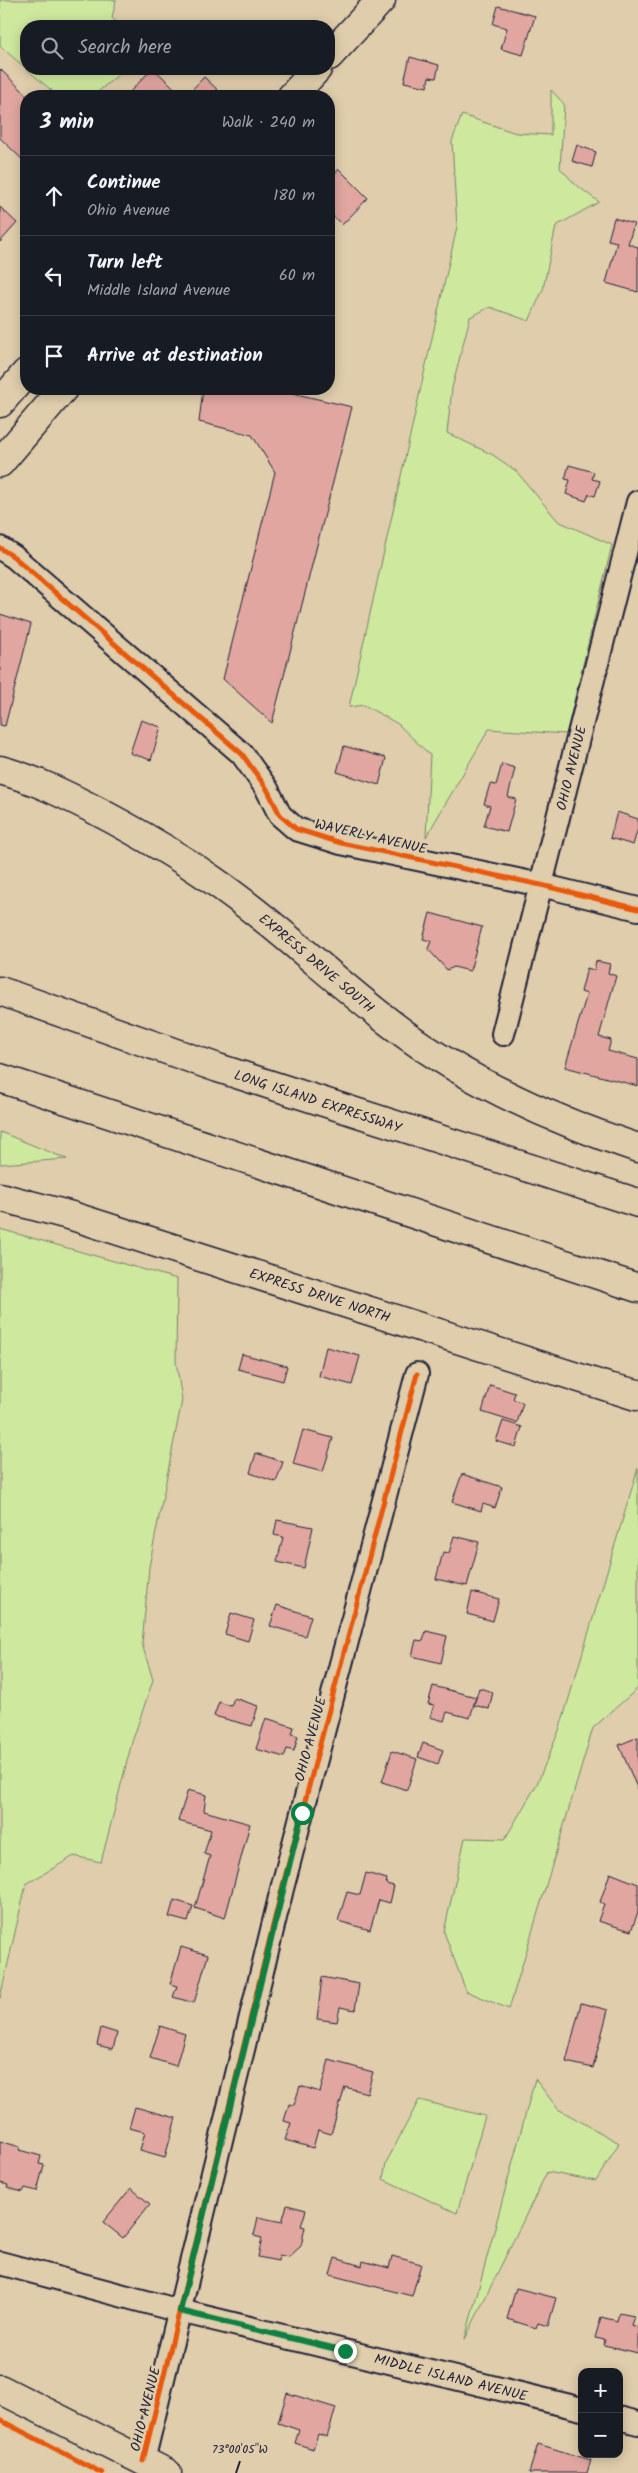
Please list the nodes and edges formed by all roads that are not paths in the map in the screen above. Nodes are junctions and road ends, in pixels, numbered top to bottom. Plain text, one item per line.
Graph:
1 (381, 0) edge
2 (335, 50) edge
3 (311, 75) edge
4 (298, 90) edge
5 (20, 381) edge
6 (58, 395) edge
7 (2, 402) edge
8 (0, 463) edge
9 (638, 502) edge
10 (0, 531) edge
11 (7, 552) edge
12 (0, 770) edge
13 (541, 885) junction
14 (638, 909) edge
15 (0, 992) edge
16 (503, 1034) dead end
17 (0, 1078) edge
18 (638, 1148) edge
19 (0, 1197) edge
20 (638, 1203) edge
21 (638, 1288) edge
22 (417, 1374) dead end
23 (629, 1393) edge
24 (0, 2263) edge
25 (180, 2311) junction
26 (0, 2390) edge
27 (578, 2408) edge
28 (623, 2419) edge
29 (638, 2423) edge
30 (155, 2467) edge

1 - 2 main road
3 - 4 main road
5 - 7 main road
6 - 8 main road
9 - 13 street, OHIO AVENUE
10 - 11 street, WAVERLY AVENUE
11 - 13 street, WAVERLY AVENUE
12 - 18 main road, EXPRESS DRIVE SOUTH
13 - 14 street, WAVERLY AVENUE
13 - 16 street, OHIO AVENUE
15 - 20 main road, LONG ISLAND EXPRESSWAY
17 - 21 main road
19 - 23 main road, EXPRESS DRIVE NORTH
22 - 25 street, OHIO AVENUE
24 - 25 street, MIDDLE ISLAND AVENUE
25 - 27 street, MIDDLE ISLAND AVENUE
25 - 30 street, OHIO AVENUE
26 - 30 main road
28 - 29 street

